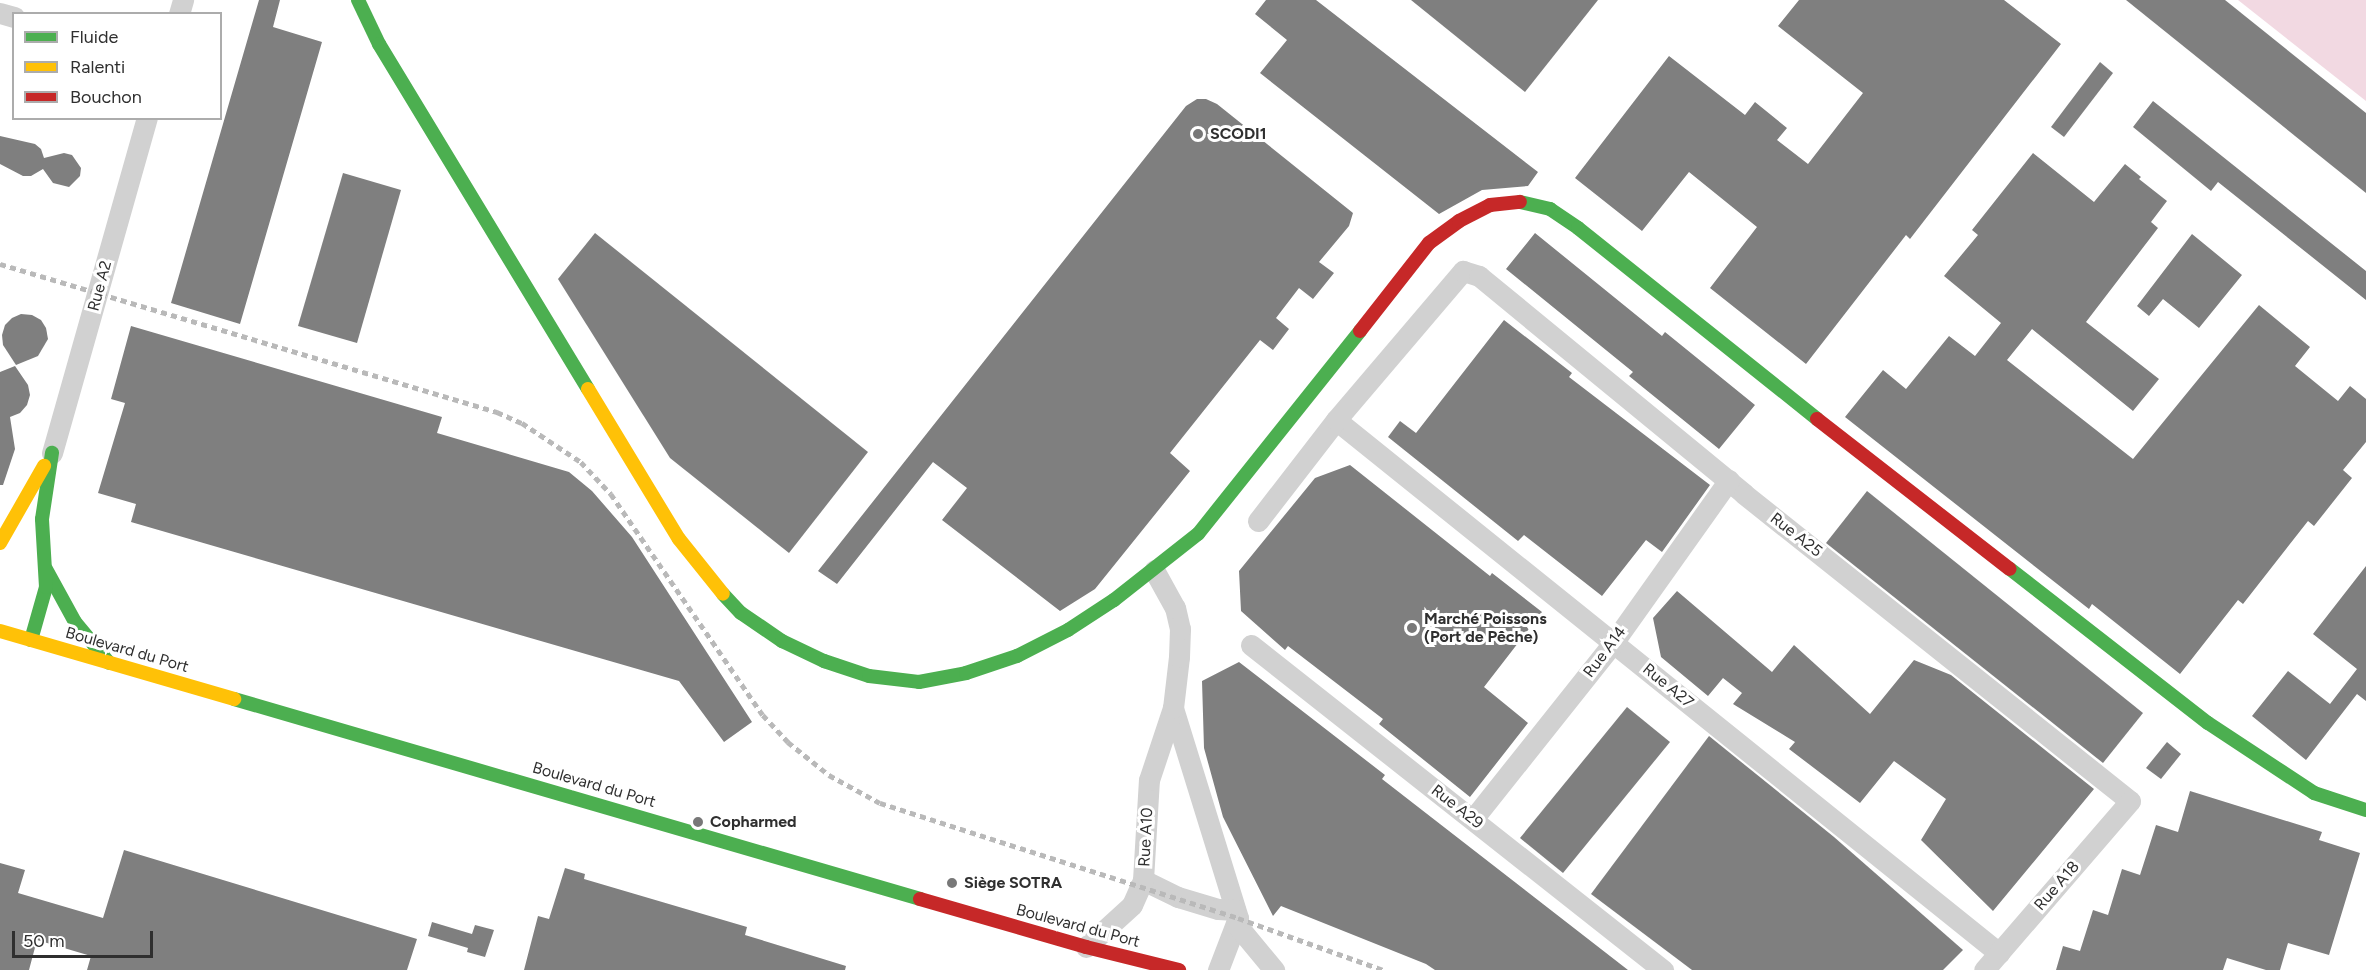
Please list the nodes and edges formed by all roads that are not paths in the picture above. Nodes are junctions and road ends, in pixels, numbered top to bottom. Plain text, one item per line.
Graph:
1 (358, 0) edge
2 (146, 120) edge
3 (1336, 420) junction
4 (52, 453) junction
5 (1729, 480) junction
6 (1258, 520) dead end
7 (0, 543) edge
8 (46, 569) junction
9 (1154, 570) junction
10 (0, 631) edge
11 (31, 640) junction
12 (1613, 643) junction
13 (1251, 645) dead end
14 (109, 663) junction
15 (1173, 708) junction
16 (2130, 801) joint
17 (2366, 810) edge
18 (1473, 819) junction
19 (1143, 880) junction
20 (1236, 917) junction
21 (1086, 947) junction
22 (1999, 952) junction
23 (1179, 970) edge
24 (1218, 970) edge
25 (1274, 970) edge
26 (1663, 970) edge
27 (1984, 970) edge

1 - 9 street
2 - 4 street, Rue A2
3 - 5 street, Rue A25
3 - 6 street
3 - 12 street, Rue A27
4 - 7 street
4 - 8 street
5 - 12 street, Rue A14
5 - 16 street, Rue A25
8 - 11 street
8 - 14 street
9 - 15 street, Rue A10
9 - 17 street
10 - 11 street, Boulevard du Port
11 - 14 street, Boulevard du Port
12 - 18 street, Rue A14
12 - 22 street, Rue A27
13 - 18 street, Rue A29
14 - 21 street, Boulevard du Port
15 - 19 street, Rue A10
15 - 20 street, Rue A10
16 - 22 street, Rue A18
18 - 26 street, Rue A29
19 - 20 street
19 - 21 street, Rue A10
20 - 24 street
20 - 25 street, Rue A10
21 - 23 street, Boulevard du Port
22 - 27 street, Rue A18

